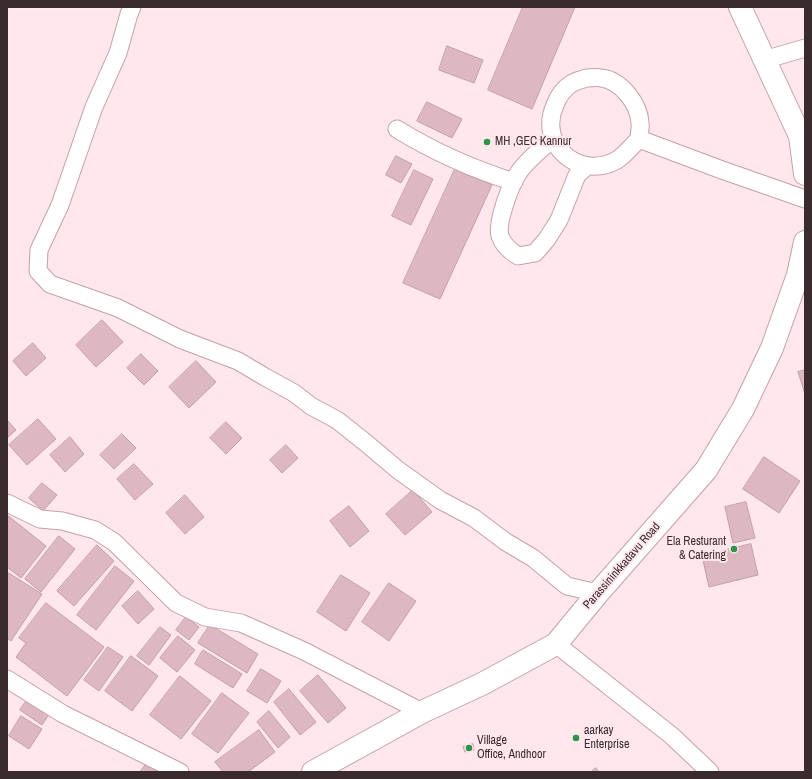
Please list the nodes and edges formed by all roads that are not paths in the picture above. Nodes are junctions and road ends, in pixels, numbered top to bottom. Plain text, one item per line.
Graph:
1 (132, 7) edge
2 (740, 7) edge
3 (805, 48) edge
4 (764, 60) junction
5 (397, 130) dead end
6 (639, 139) junction
7 (553, 140) junction
8 (587, 166) junction
9 (805, 174) edge
10 (514, 182) junction
11 (805, 198) edge
12 (805, 242) edge
13 (7, 503) edge
14 (598, 592) junction
15 (556, 644) junction
16 (7, 678) edge
17 (422, 712) junction
18 (180, 772) edge
19 (313, 772) edge
20 (710, 772) edge

1 - 14 street
2 - 4 main road
3 - 4 street
4 - 9 main road
5 - 10 street
6 - 7 street
6 - 8 street
6 - 11 street
7 - 8 street
7 - 10 street
8 - 10 street
12 - 14 main road, Parassininkkadavu Road
13 - 17 street
14 - 15 main road, Parassininkkadavu Road
15 - 17 main road, Parassininkkadavu Road
15 - 20 street
16 - 18 street
17 - 19 main road, Parassininkkadavu Road

